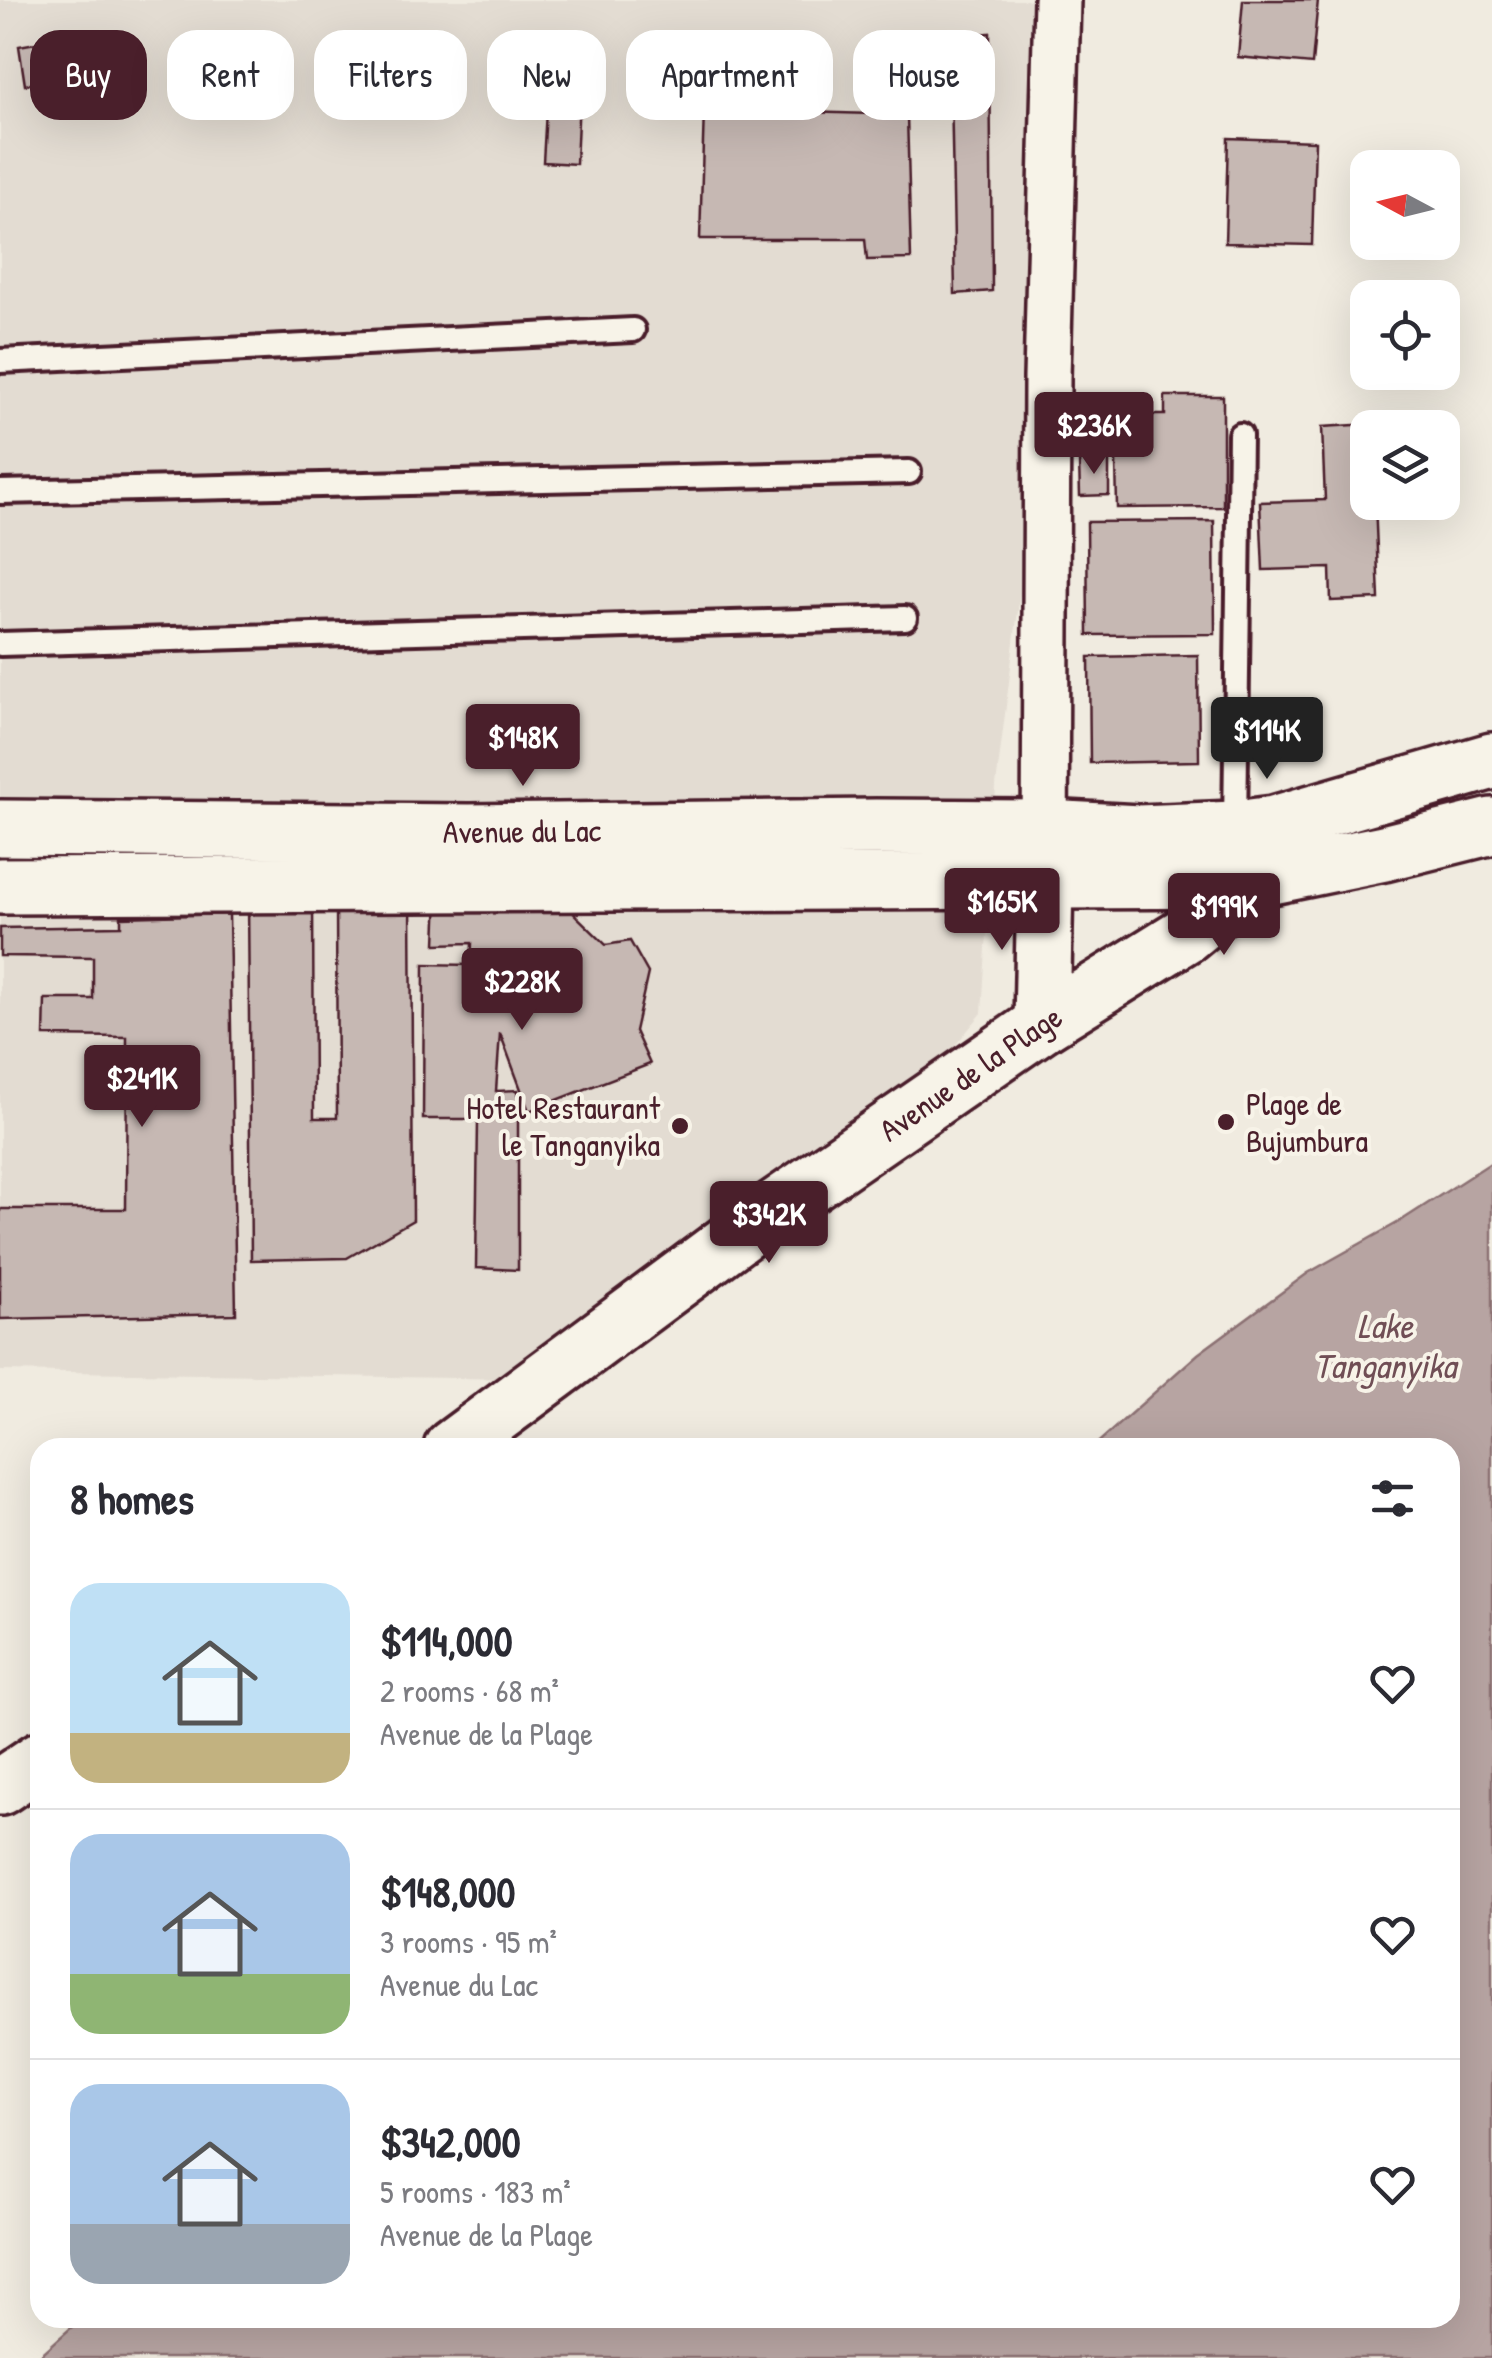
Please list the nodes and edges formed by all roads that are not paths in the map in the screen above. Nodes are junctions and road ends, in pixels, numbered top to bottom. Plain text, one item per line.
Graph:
1 (1057, 0) edge
2 (633, 330) dead end
3 (0, 361) edge
4 (1240, 434) dead end
5 (910, 472) dead end
6 (0, 492) edge
7 (905, 618) dead end
8 (0, 644) edge
9 (1492, 761) edge
10 (1344, 804) junction
11 (1492, 826) edge
12 (0, 828) edge
13 (1235, 829) junction
14 (1045, 854) junction
15 (1252, 880) junction
16 (0, 886) edge
17 (1042, 1024) junction
18 (465, 1438) edge
19 (30, 1767) edge
20 (0, 1787) edge

1 - 14 street
2 - 3 lane
4 - 13 lane
5 - 6 lane
7 - 8 lane
9 - 10 main road, Avenue de la Plage
10 - 13 main road, Avenue de la Plage
10 - 15 main road, Avenue de la Plage
11 - 15 main road, Avenue de la Plage
12 - 14 main road, Avenue du Lac
13 - 14 main road, Avenue de la Plage
14 - 15 main road, Avenue de la Plage
14 - 16 main road, Avenue du Lac
14 - 17 main road
15 - 17 main road, Avenue de la Plage
17 - 18 main road, Avenue de la Plage
19 - 20 main road

